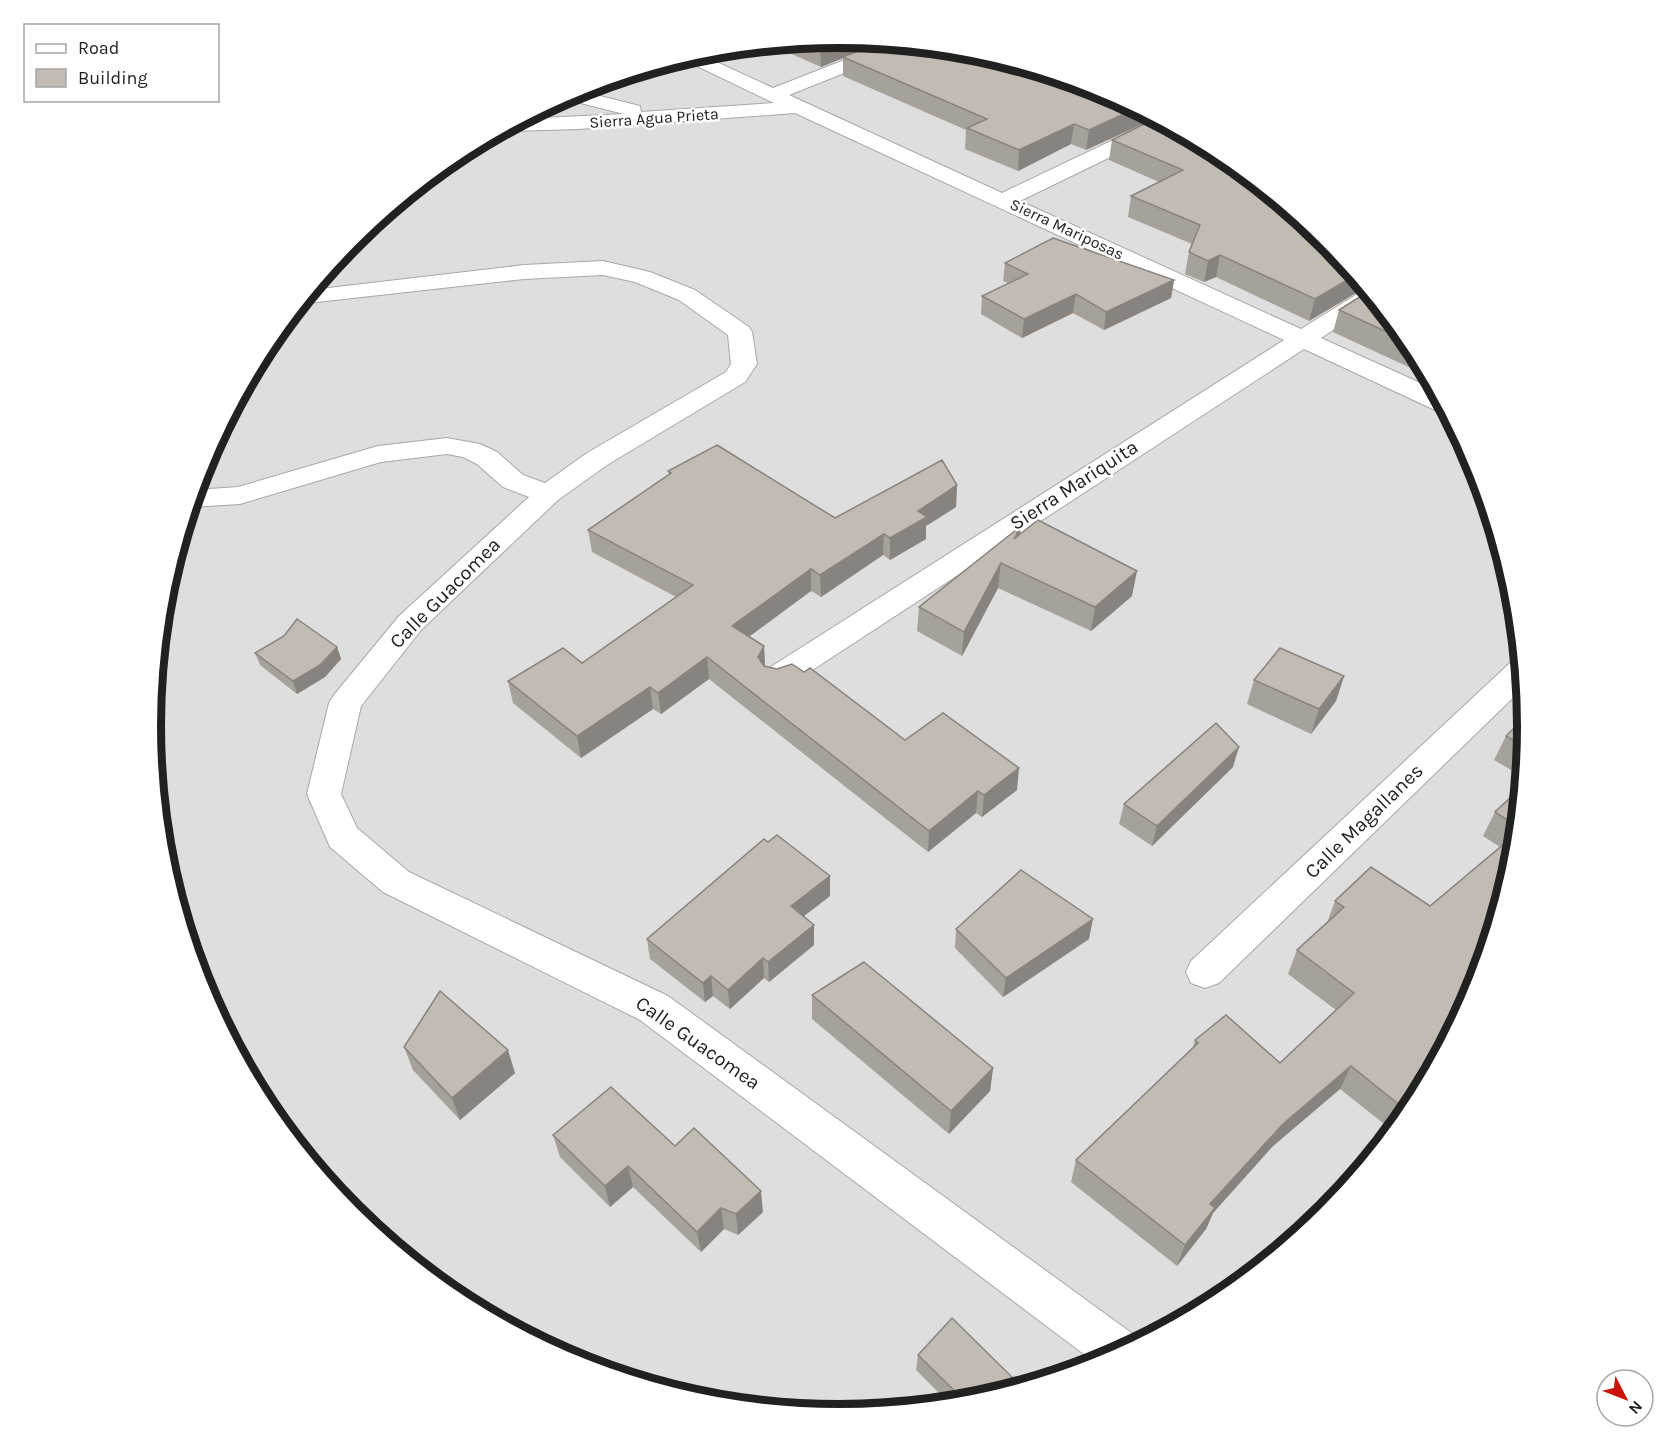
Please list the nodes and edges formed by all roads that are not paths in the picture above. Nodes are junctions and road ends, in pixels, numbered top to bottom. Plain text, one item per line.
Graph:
1 (887, 49) edge
2 (702, 62) edge
3 (772, 95) junction
4 (584, 98) edge
5 (797, 107) junction
6 (663, 118) junction
7 (528, 124) edge
8 (1156, 127) edge
9 (1005, 200) junction
10 (315, 297) edge
11 (1365, 298) edge
12 (1302, 337) junction
13 (1433, 399) edge
14 (548, 494) junction
15 (201, 498) edge
16 (1515, 676) edge
17 (777, 678) edge
18 (1205, 972) dead end
19 (1111, 1347) edge

1 - 3 street
2 - 3 street, Sierra Mariposas
3 - 5 street, Sierra Mariposas
4 - 6 street
5 - 6 street, Sierra Agua Prieta
5 - 9 street, Sierra Mariposas
6 - 7 street, Sierra Agua Prieta
8 - 9 street
9 - 12 street, Sierra Mariposas
10 - 14 street, Calle Guacomea
11 - 12 street, Sierra Mariquita
12 - 13 street, Sierra Mariposas
12 - 17 street, Sierra Mariquita
14 - 15 street
14 - 19 street, Calle Guacomea
16 - 18 street, Calle Magallanes

